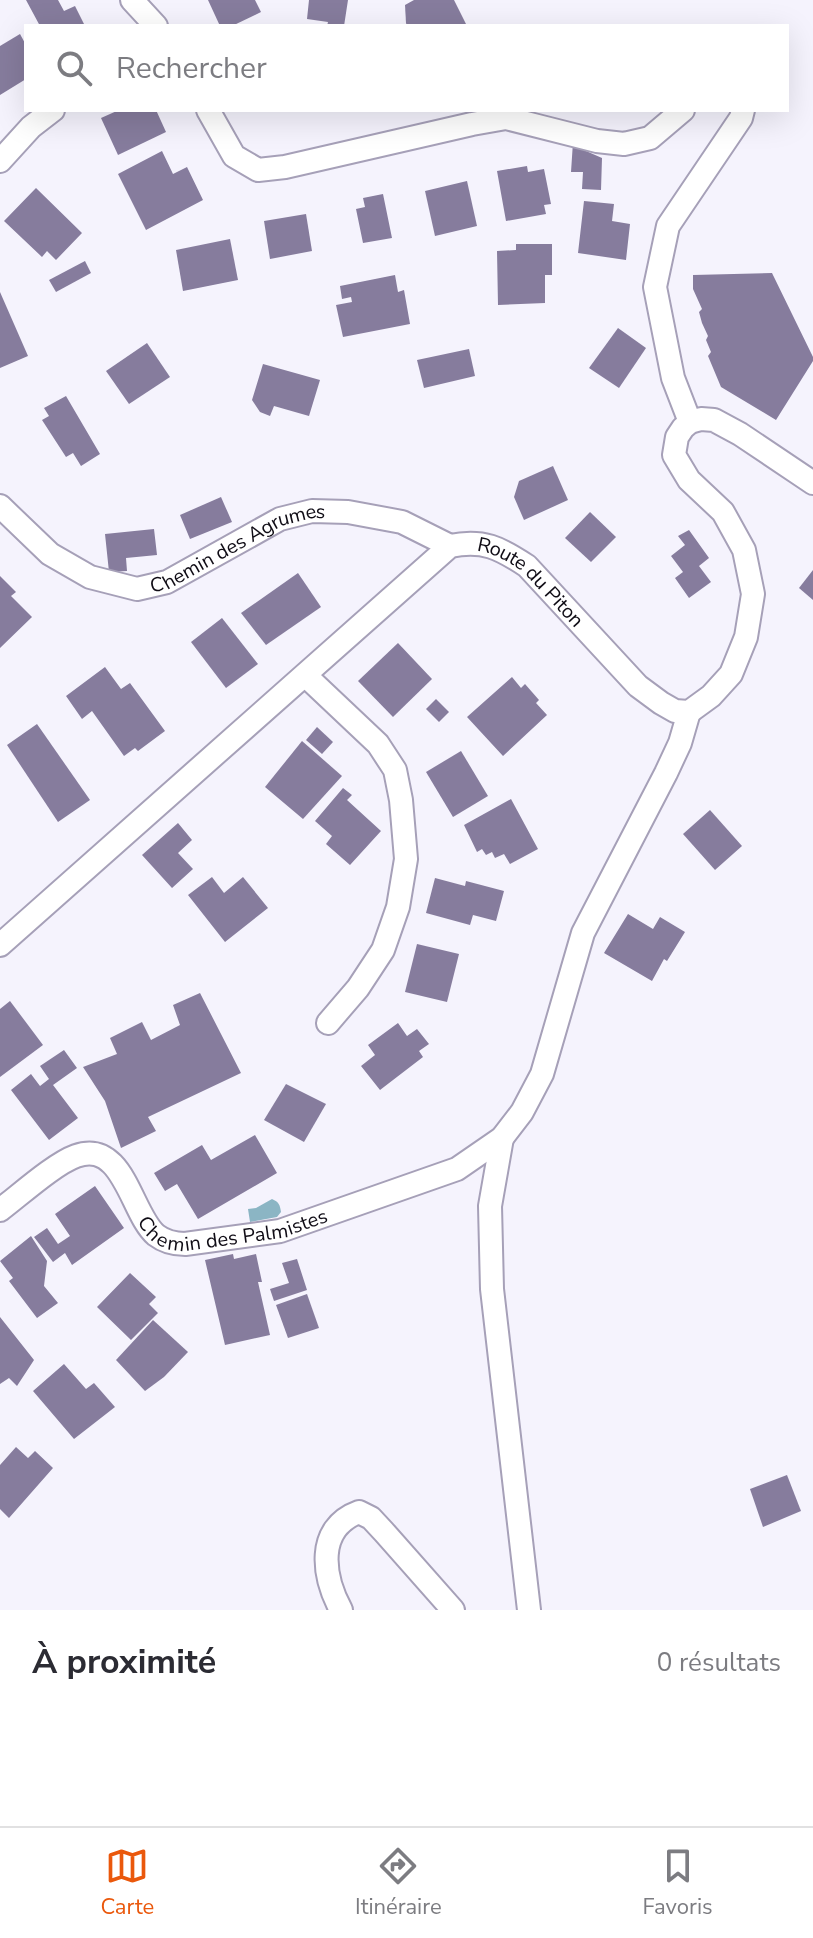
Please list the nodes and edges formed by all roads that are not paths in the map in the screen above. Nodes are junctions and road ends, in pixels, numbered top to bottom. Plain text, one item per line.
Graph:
1 (132, 0) edge
2 (154, 24) edge
3 (50, 112) edge
4 (209, 112) edge
5 (681, 112) edge
6 (742, 112) edge
7 (0, 161) edge
8 (690, 422) junction
9 (813, 483) edge
10 (0, 506) edge
11 (450, 546) junction
12 (306, 676) junction
13 (689, 712) junction
14 (0, 945) edge
15 (328, 1023) dead end
16 (502, 1138) junction
17 (0, 1210) edge
18 (341, 1610) edge
19 (453, 1610) edge
20 (529, 1610) edge

1 - 2 street
3 - 7 street
4 - 5 street
6 - 8 street
8 - 9 street
8 - 13 street
10 - 11 street, Chemin des Agrumes
11 - 12 street, Route du Piton
11 - 13 street, Route du Piton
12 - 14 street, Route du Piton
12 - 15 street
13 - 16 street, Chemin des Palmistes
16 - 17 street, Chemin des Palmistes
16 - 20 street, Chemin des Palmistes
18 - 19 street

